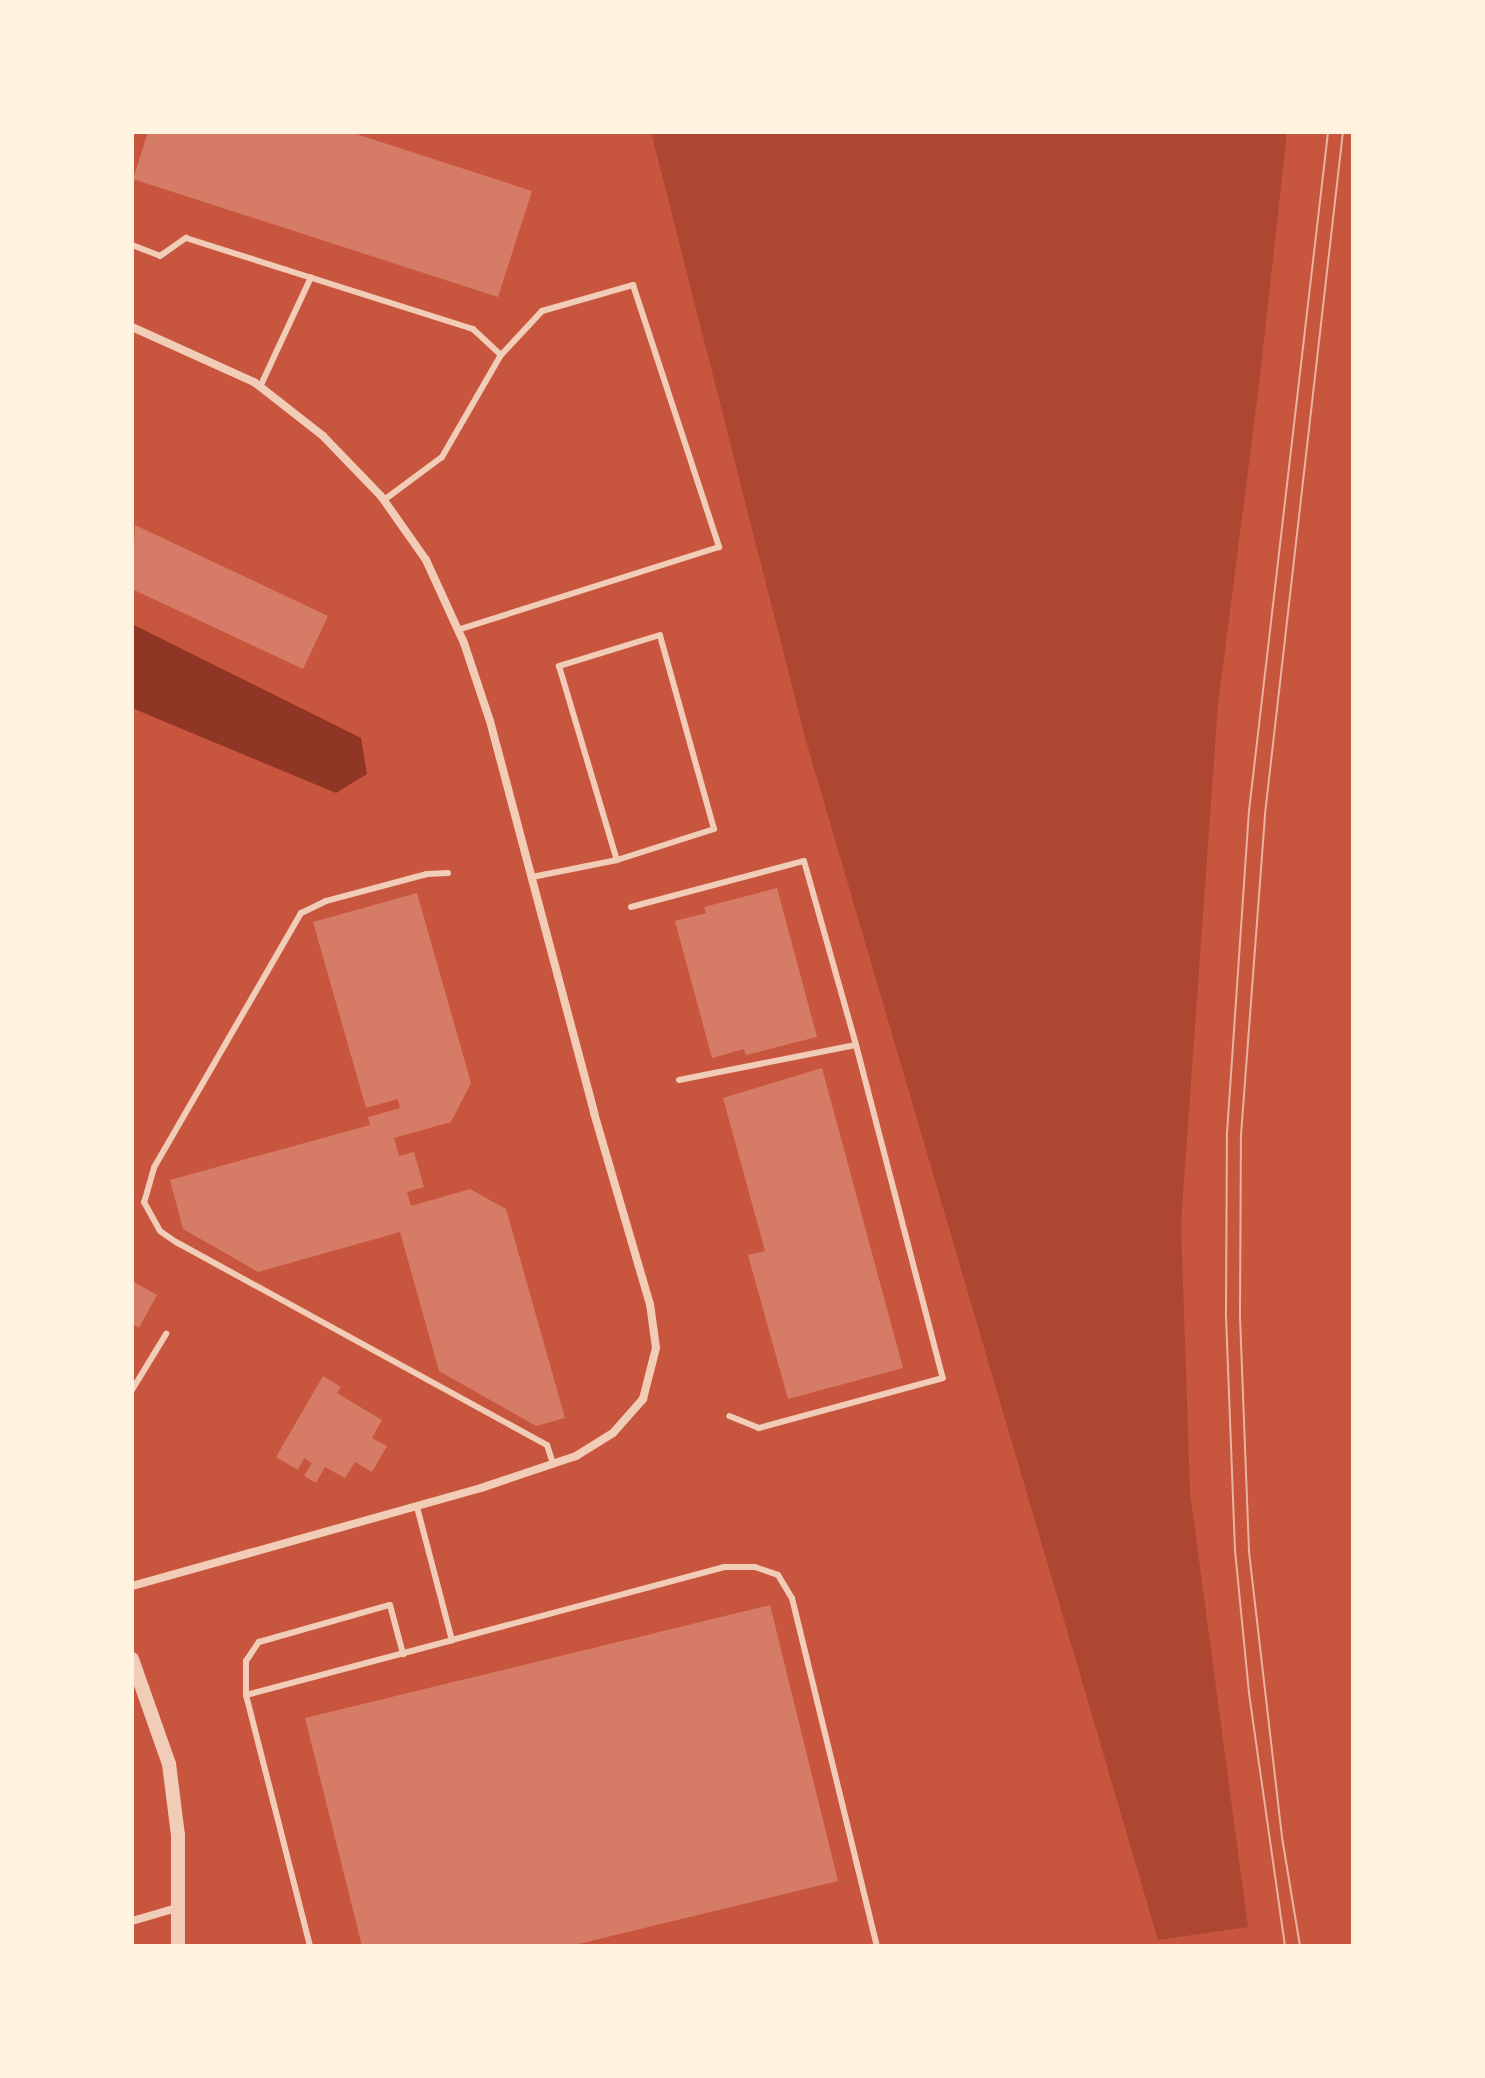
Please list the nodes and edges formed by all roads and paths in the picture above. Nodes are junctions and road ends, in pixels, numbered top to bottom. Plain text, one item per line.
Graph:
1 (132, 245) edge
2 (311, 277) junction
3 (132, 327) edge
4 (501, 355) junction
5 (260, 387) junction
6 (384, 500) junction
7 (458, 630) junction
8 (617, 860) junction
9 (448, 873) dead end
10 (532, 877) junction
11 (631, 907) dead end
12 (856, 1045) junction
13 (679, 1080) dead end
14 (166, 1334) dead end
15 (132, 1390) edge
16 (729, 1416) dead end
17 (553, 1464) junction
18 (417, 1507) junction
19 (132, 1586) edge
20 (452, 1640) junction
21 (403, 1654) junction
22 (132, 1659) edge
23 (246, 1695) junction
24 (180, 1907) junction
25 (132, 1921) edge
26 (178, 1946) edge
27 (310, 1946) edge
28 (877, 1946) edge

1 - 2 lane
2 - 4 lane
2 - 5 lane
3 - 5 street
4 - 6 lane
4 - 7 lane
5 - 6 street
6 - 7 street
7 - 10 street
8 - 8 lane
8 - 10 lane
9 - 17 lane
10 - 17 street
11 - 12 lane
12 - 13 lane
12 - 16 lane
14 - 15 lane
17 - 18 street
18 - 19 street
18 - 20 lane
20 - 21 lane
20 - 28 lane
21 - 23 lane
21 - 23 lane
22 - 24 street
23 - 27 lane
24 - 25 street
24 - 26 street

